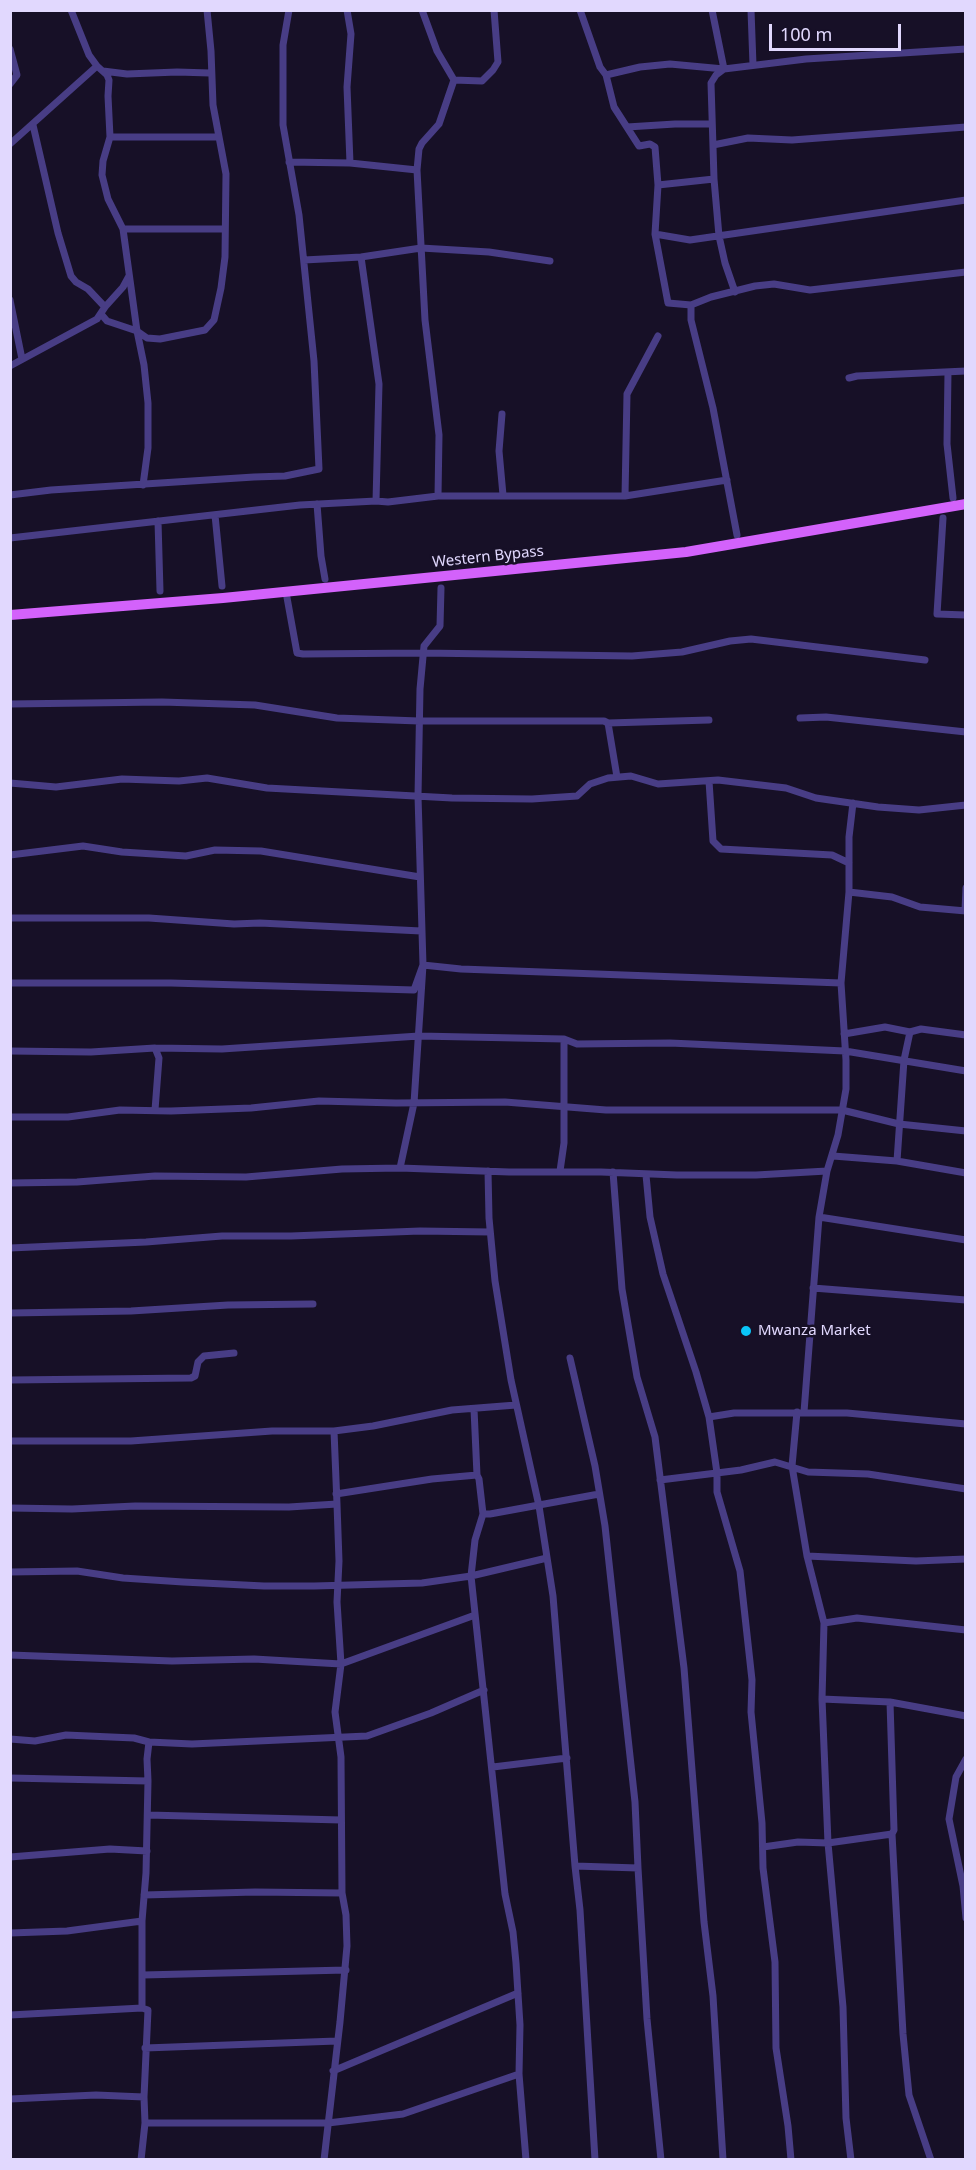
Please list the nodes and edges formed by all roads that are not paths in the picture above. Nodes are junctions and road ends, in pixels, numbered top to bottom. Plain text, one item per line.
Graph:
1 (71, 10) edge
2 (207, 10) edge
3 (289, 10) edge
4 (347, 10) edge
5 (422, 10) edge
6 (494, 10) edge
7 (580, 10) edge
8 (712, 10) edge
9 (751, 10) edge
10 (10, 49) edge
11 (966, 49) edge
12 (753, 65) junction
13 (97, 66) junction
14 (724, 69) junction
15 (104, 71) junction
16 (210, 73) junction
17 (606, 75) junction
18 (454, 80) junction
19 (10, 84) edge
20 (712, 124) junction
21 (33, 125) junction
22 (966, 127) edge
23 (627, 128) junction
24 (110, 137) junction
25 (218, 137) junction
26 (10, 144) edge
27 (713, 145) junction
28 (290, 162) junction
29 (351, 164) junction
30 (417, 170) junction
31 (714, 179) junction
32 (658, 185) junction
33 (966, 200) edge
34 (123, 229) junction
35 (225, 229) junction
36 (655, 234) junction
37 (718, 236) junction
38 (421, 248) junction
39 (361, 257) junction
40 (304, 260) junction
41 (550, 261) dead end
42 (966, 272) edge
43 (127, 288) junction
44 (735, 292) junction
45 (10, 300) edge
46 (691, 305) junction
47 (103, 310) junction
48 (137, 330) junction
49 (658, 336) dead end
50 (22, 358) junction
51 (10, 366) edge
52 (966, 371) edge
53 (948, 372) junction
54 (849, 378) dead end
55 (502, 414) dead end
56 (727, 480) junction
57 (143, 484) junction
58 (10, 495) edge
59 (503, 495) junction
60 (438, 496) junction
61 (625, 496) junction
62 (953, 498) dead end
63 (376, 501) junction
64 (317, 504) junction
65 (966, 504) edge
66 (215, 514) junction
67 (943, 518) dead end
68 (158, 521) junction
69 (737, 535) dead end
70 (10, 538) edge
71 (326, 579) dead end
72 (222, 586) dead end
73 (441, 588) dead end
74 (160, 591) dead end
75 (286, 592) junction
76 (10, 615) edge
77 (966, 615) edge
78 (423, 653) junction
79 (926, 660) dead end
80 (10, 704) edge
81 (800, 718) dead end
82 (419, 720) junction
83 (709, 720) dead end
84 (608, 723) junction
85 (966, 732) edge
86 (617, 777) junction
87 (709, 781) junction
88 (10, 783) edge
89 (418, 796) junction
90 (853, 803) junction
91 (966, 805) edge
92 (10, 855) edge
93 (849, 863) junction
94 (420, 877) junction
95 (966, 888) edge
96 (849, 892) junction
97 (965, 911) edge
98 (10, 918) edge
99 (421, 932) junction
100 (423, 965) junction
101 (10, 983) edge
102 (841, 983) junction
103 (910, 1032) junction
104 (844, 1034) junction
105 (966, 1035) edge
106 (419, 1036) junction
107 (564, 1039) junction
108 (155, 1048) junction
109 (10, 1051) edge
110 (845, 1051) junction
111 (904, 1059) junction
112 (966, 1071) edge
113 (414, 1103) junction
114 (564, 1107) junction
115 (155, 1110) junction
116 (842, 1110) junction
117 (10, 1117) edge
118 (899, 1124) junction
119 (966, 1131) edge
120 (833, 1156) junction
121 (897, 1161) junction
122 (400, 1168) junction
123 (489, 1171) junction
124 (560, 1171) junction
125 (827, 1171) junction
126 (613, 1172) junction
127 (966, 1173) edge
128 (645, 1175) junction
129 (10, 1183) edge
130 (819, 1217) junction
131 (490, 1232) junction
132 (966, 1240) edge
133 (10, 1248) edge
134 (813, 1288) junction
135 (966, 1300) edge
136 (313, 1304) dead end
137 (10, 1313) edge
138 (234, 1353) dead end
139 (570, 1358) dead end
140 (10, 1380) edge
141 (516, 1405) junction
142 (474, 1409) junction
143 (800, 1412) junction
144 (709, 1417) junction
145 (966, 1424) edge
146 (334, 1431) junction
147 (10, 1441) edge
148 (792, 1466) junction
149 (717, 1473) junction
150 (477, 1475) junction
151 (660, 1480) junction
152 (966, 1489) edge
153 (336, 1494) junction
154 (599, 1494) junction
155 (337, 1504) junction
156 (539, 1506) junction
157 (10, 1508) edge
158 (483, 1514) junction
159 (807, 1556) junction
160 (547, 1558) junction
161 (966, 1559) edge
162 (10, 1572) edge
163 (471, 1576) junction
164 (338, 1585) junction
165 (475, 1615) junction
166 (824, 1623) junction
167 (966, 1630) edge
168 (10, 1655) edge
169 (341, 1664) junction
170 (484, 1690) junction
171 (822, 1699) junction
172 (890, 1702) junction
173 (966, 1716) edge
174 (337, 1738) junction
175 (10, 1739) edge
176 (149, 1742) junction
177 (567, 1758) junction
178 (966, 1759) edge
179 (493, 1767) junction
180 (10, 1778) edge
181 (148, 1781) junction
182 (148, 1815) junction
183 (341, 1820) junction
184 (892, 1834) junction
185 (828, 1843) junction
186 (763, 1847) junction
187 (147, 1851) junction
188 (10, 1857) edge
189 (575, 1866) junction
190 (638, 1868) junction
191 (342, 1893) junction
192 (144, 1895) junction
193 (966, 1918) edge
194 (142, 1921) junction
195 (10, 1933) edge
196 (346, 1970) junction
197 (144, 1975) junction
198 (518, 1993) junction
199 (142, 2008) junction
200 (10, 2015) edge
201 (337, 2042) junction
202 (145, 2048) junction
203 (333, 2072) junction
204 (519, 2074) junction
205 (144, 2097) junction
206 (10, 2099) edge
207 (145, 2123) junction
208 (328, 2123) junction
209 (141, 2160) edge
210 (324, 2160) edge
211 (526, 2160) edge
212 (595, 2160) edge
213 (661, 2160) edge
214 (723, 2160) edge
215 (791, 2160) edge
216 (851, 2160) edge
217 (931, 2160) edge

1 - 13 street
2 - 16 street
3 - 28 street
4 - 29 street
5 - 18 street
6 - 18 street
7 - 17 street
8 - 14 street
9 - 12 street
10 - 19 street
11 - 12 street
12 - 14 street
13 - 15 street
13 - 21 street
14 - 17 street
14 - 20 street
15 - 16 street
15 - 24 street
16 - 25 street
17 - 23 street
18 - 30 street
20 - 23 street
20 - 27 street
21 - 26 street
21 - 47 street
22 - 27 street
23 - 32 street
24 - 25 street
24 - 34 street
25 - 35 street
27 - 31 street
28 - 29 street
28 - 40 street
29 - 30 street
30 - 38 street
31 - 32 street
31 - 37 street
32 - 36 street
33 - 37 street
34 - 35 street
34 - 43 street
35 - 48 street
36 - 37 street
36 - 46 street
37 - 44 street
38 - 39 street
38 - 41 street
38 - 60 street
39 - 40 street
39 - 63 street
40 - 57 street
42 - 44 street
43 - 47 street
43 - 48 street
44 - 46 street
45 - 50 street
46 - 56 street
47 - 48 street
47 - 50 street
48 - 57 street
49 - 61 street
50 - 51 street
52 - 53 street
53 - 54 street
53 - 62 street
55 - 59 street
56 - 61 street
56 - 69 street
57 - 58 street
59 - 60 street
59 - 61 street
60 - 63 street
63 - 64 street
64 - 66 street
64 - 71 street
65 - 75 main road, Western Bypass
66 - 68 street
66 - 72 street
67 - 77 street
68 - 70 street
68 - 74 street
73 - 78 street
75 - 76 main road, Western Bypass
75 - 78 street
78 - 79 street
78 - 82 street
80 - 82 street
81 - 85 street
82 - 84 street
82 - 89 street
83 - 84 street
84 - 86 street
86 - 87 street
86 - 89 street
87 - 90 street
87 - 93 street
88 - 89 street
89 - 94 street
90 - 91 street
90 - 93 street
92 - 94 street
93 - 96 street
94 - 99 street
95 - 97 street
96 - 97 street
96 - 102 street
98 - 99 street
99 - 100 street
100 - 101 street
100 - 102 street
100 - 106 street
102 - 104 street
103 - 104 street
103 - 105 street
103 - 111 street
104 - 110 street
106 - 107 street
106 - 108 street
106 - 113 street
107 - 110 street
107 - 114 street
108 - 109 street
108 - 115 street
110 - 111 street
110 - 116 street
111 - 112 street
111 - 118 street
113 - 114 street
113 - 115 street
113 - 122 street
114 - 116 street
114 - 124 street
115 - 117 street
116 - 118 street
116 - 120 street
118 - 119 street
118 - 121 street
120 - 121 street
120 - 125 street
121 - 127 street
122 - 123 street
122 - 129 street
123 - 124 street
123 - 131 street
124 - 126 street
125 - 128 street
125 - 130 street
126 - 128 street
126 - 151 street
128 - 144 street
130 - 132 street
130 - 134 street
131 - 133 street
131 - 141 street
134 - 135 street
134 - 143 street
136 - 137 street
138 - 140 street
139 - 154 street
141 - 142 street
141 - 156 street
142 - 146 street
142 - 150 street
143 - 144 street
143 - 145 street
143 - 148 street
144 - 149 street
146 - 147 street
146 - 153 street
148 - 149 street
148 - 152 street
148 - 159 street
149 - 151 street
149 - 186 street
150 - 153 street
150 - 158 street
151 - 214 street
153 - 155 street
154 - 156 street
154 - 190 street
155 - 157 street
155 - 164 street
156 - 158 street
156 - 160 street
158 - 163 street
159 - 161 street
159 - 166 street
160 - 163 street
160 - 177 street
162 - 164 street
163 - 164 street
163 - 165 street
164 - 169 street
165 - 169 street
165 - 170 street
166 - 167 street
166 - 171 street
168 - 169 street
169 - 174 street
170 - 174 street
170 - 179 street
171 - 172 street
171 - 185 street
172 - 173 street
172 - 184 street
174 - 176 street
174 - 183 street
175 - 176 street
176 - 181 street
177 - 179 street
177 - 189 street
178 - 193 street
179 - 198 street
180 - 181 street
181 - 182 street
182 - 183 street
182 - 187 street
183 - 191 street
184 - 185 street
184 - 217 street
185 - 186 street
185 - 216 street
186 - 215 street
187 - 188 street
187 - 192 street
189 - 190 street
189 - 212 street
190 - 213 street
191 - 192 street
191 - 196 street
192 - 194 street
194 - 195 street
194 - 197 street
196 - 197 street
196 - 201 street
197 - 199 street
198 - 203 street
198 - 204 street
199 - 200 street
199 - 202 street
201 - 202 street
201 - 203 street
202 - 205 street
203 - 208 street
204 - 208 street
204 - 211 street
205 - 206 street
205 - 207 street
207 - 208 street
207 - 209 street
208 - 210 street

